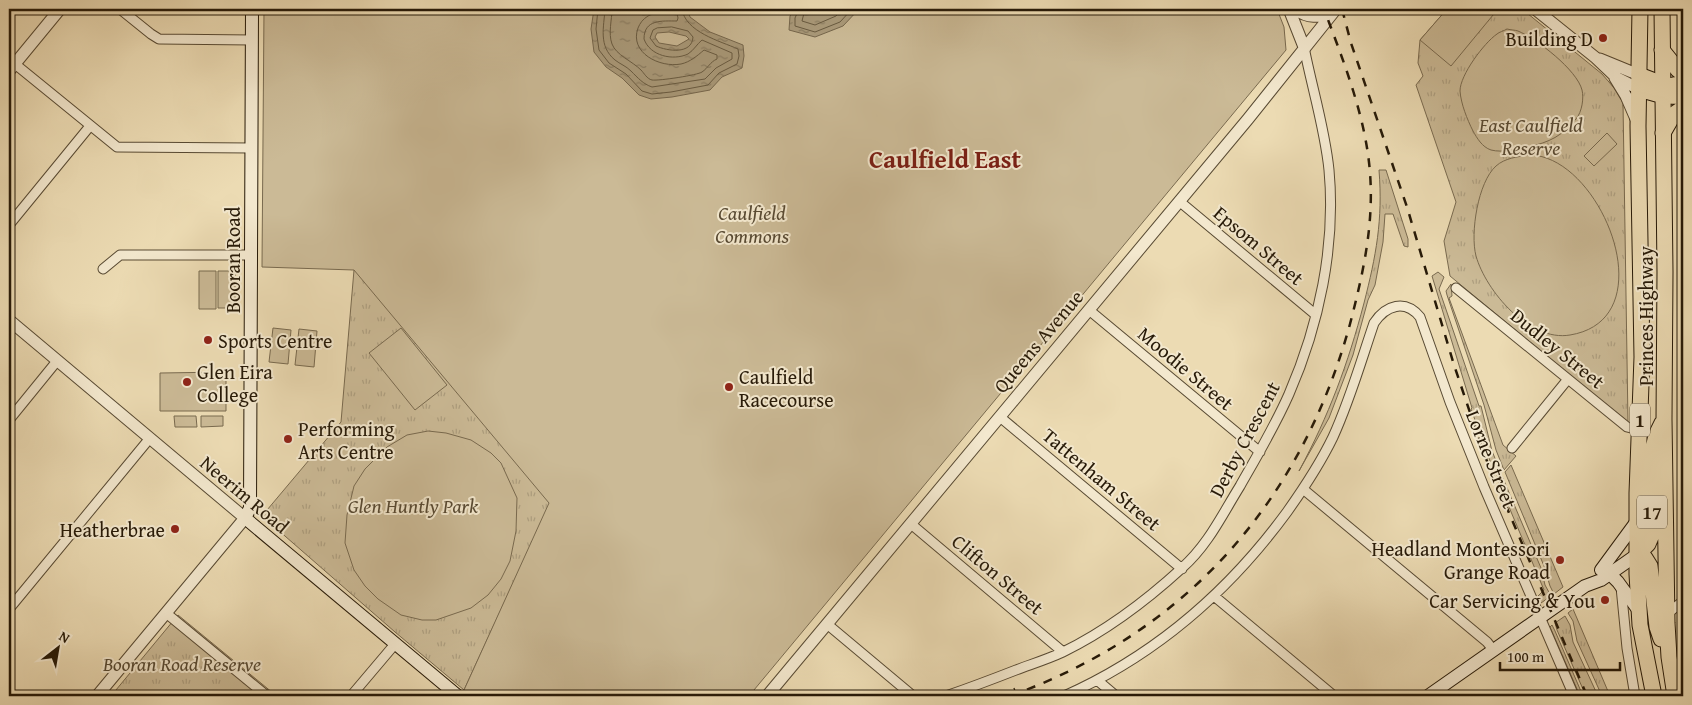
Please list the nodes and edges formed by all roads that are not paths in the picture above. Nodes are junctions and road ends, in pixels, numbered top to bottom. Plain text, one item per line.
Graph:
1 (60, 9) edge
2 (120, 9) edge
3 (252, 9) edge
4 (1289, 9) edge
5 (1296, 9) edge
6 (1335, 9) edge
7 (1535, 9) edge
8 (1640, 9) edge
9 (1662, 9) edge
10 (252, 40) junction
11 (1304, 48) junction
12 (1662, 50) junction
13 (1596, 58) junction
14 (12, 67) edge
15 (1683, 74) edge
16 (1614, 75) junction
17 (1639, 82) junction
18 (1683, 83) edge
19 (1662, 90) junction
20 (1683, 95) edge
21 (1683, 108) edge
22 (90, 126) junction
23 (1638, 126) junction
24 (1663, 133) junction
25 (251, 148) junction
26 (1179, 201) junction
27 (9, 225) edge
28 (251, 255) junction
29 (103, 269) dead end
30 (1456, 288) dead end
31 (1089, 310) junction
32 (1316, 315) junction
33 (9, 320) edge
34 (57, 361) junction
35 (1568, 379) junction
36 (1000, 417) junction
37 (1664, 419) junction
38 (9, 420) edge
39 (1640, 430) junction
40 (150, 438) junction
41 (1512, 448) dead end
42 (1260, 452) junction
43 (1645, 465) junction
44 (1303, 489) junction
45 (245, 518) junction
46 (1637, 521) junction
47 (911, 524) junction
48 (1638, 554) junction
49 (1182, 569) junction
50 (1606, 572) junction
51 (1621, 586) junction
52 (1214, 596) junction
53 (1683, 601) edge
54 (9, 609) edge
55 (1639, 611) junction
56 (166, 613) junction
57 (1667, 614) junction
58 (1540, 618) junction
59 (827, 624) junction
60 (395, 644) junction
61 (1668, 648) junction
62 (1494, 650) junction
63 (1063, 652) junction
64 (1676, 674) edge
65 (1097, 680) junction
66 (1683, 692) edge
67 (97, 696) edge
68 (267, 696) edge
69 (351, 696) edge
70 (458, 696) edge
71 (768, 696) edge
72 (913, 696) edge
73 (946, 696) edge
74 (1064, 696) edge
75 (1116, 696) edge
76 (1334, 696) edge
77 (1428, 696) edge
78 (1574, 696) edge
79 (1635, 696) edge
80 (1654, 696) edge
81 (1675, 696) edge

1 - 14 street
2 - 10 street
3 - 10 main road, Booran Road
4 - 11 street
5 - 6 street
6 - 11 street, Queens Avenue
7 - 13 street
8 - 17 main road, 1
9 - 12 main road, 1
10 - 25 main road, Booran Road
11 - 26 street, Queens Avenue
11 - 32 street, Derby Crescent
12 - 15 main road
12 - 19 main road, 1
13 - 16 street
13 - 17 street
14 - 22 street
16 - 17 street
16 - 23 street
17 - 19 main road
17 - 23 main road, Princes Highway / 1
18 - 19 main road
19 - 20 main road
19 - 24 main road, Princes Highway / 1
21 - 24 main road
22 - 25 street
22 - 27 street
23 - 39 main road, Princes Highway / 1
24 - 37 main road, Princes Highway / 1
25 - 28 main road, Booran Road
26 - 31 street, Queens Avenue
26 - 32 street, Epsom Street
28 - 29 street
28 - 45 main road, Booran Road
30 - 35 street, Dudley Street
31 - 36 street, Queens Avenue
31 - 42 street, Moodie Street
32 - 42 street, Derby Crescent
33 - 34 street, Neerim Road
34 - 38 street
34 - 40 street, Neerim Road
35 - 39 street, Dudley Street
35 - 41 street
36 - 47 street, Queens Avenue
36 - 49 street, Tattenham Street
37 - 43 main road, 17
37 - 57 main road, Princes Highway / 1
39 - 43 main road, Princes Highway / 1
40 - 45 street, Neerim Road
40 - 54 street
42 - 49 street, Derby Crescent
43 - 46 main road, Princes Highway / 1
43 - 48 main road, 17
44 - 52 street
44 - 58 street, Lorne Street
44 - 62 street
45 - 56 street, Booran Road
45 - 60 main road, Neerim Road
46 - 48 main road, Princes Highway / 1
46 - 50 main road, 17
47 - 59 street, Queens Avenue
47 - 63 street, Clifton Street
48 - 50 main road, 17
48 - 55 main road, Princes Highway / 1
48 - 61 main road
49 - 63 street, Derby Crescent
50 - 51 main road
50 - 58 main road, 17
51 - 55 main road
51 - 79 street
52 - 65 street
52 - 76 street
53 - 57 street
55 - 80 main road, Princes Highway / 1
56 - 67 street, Booran Road
56 - 68 street
57 - 61 main road, Princes Highway / 1
58 - 62 main road, 17
58 - 78 street, Lorne Street
59 - 71 street, Queens Avenue
59 - 72 street
60 - 69 street
60 - 70 main road, Neerim Road
61 - 64 main road, Princes Highway / 1
62 - 77 main road, 17
63 - 73 street, Derby Crescent
64 - 66 street
64 - 81 main road, Princes Highway / 1
65 - 74 street
65 - 75 street

